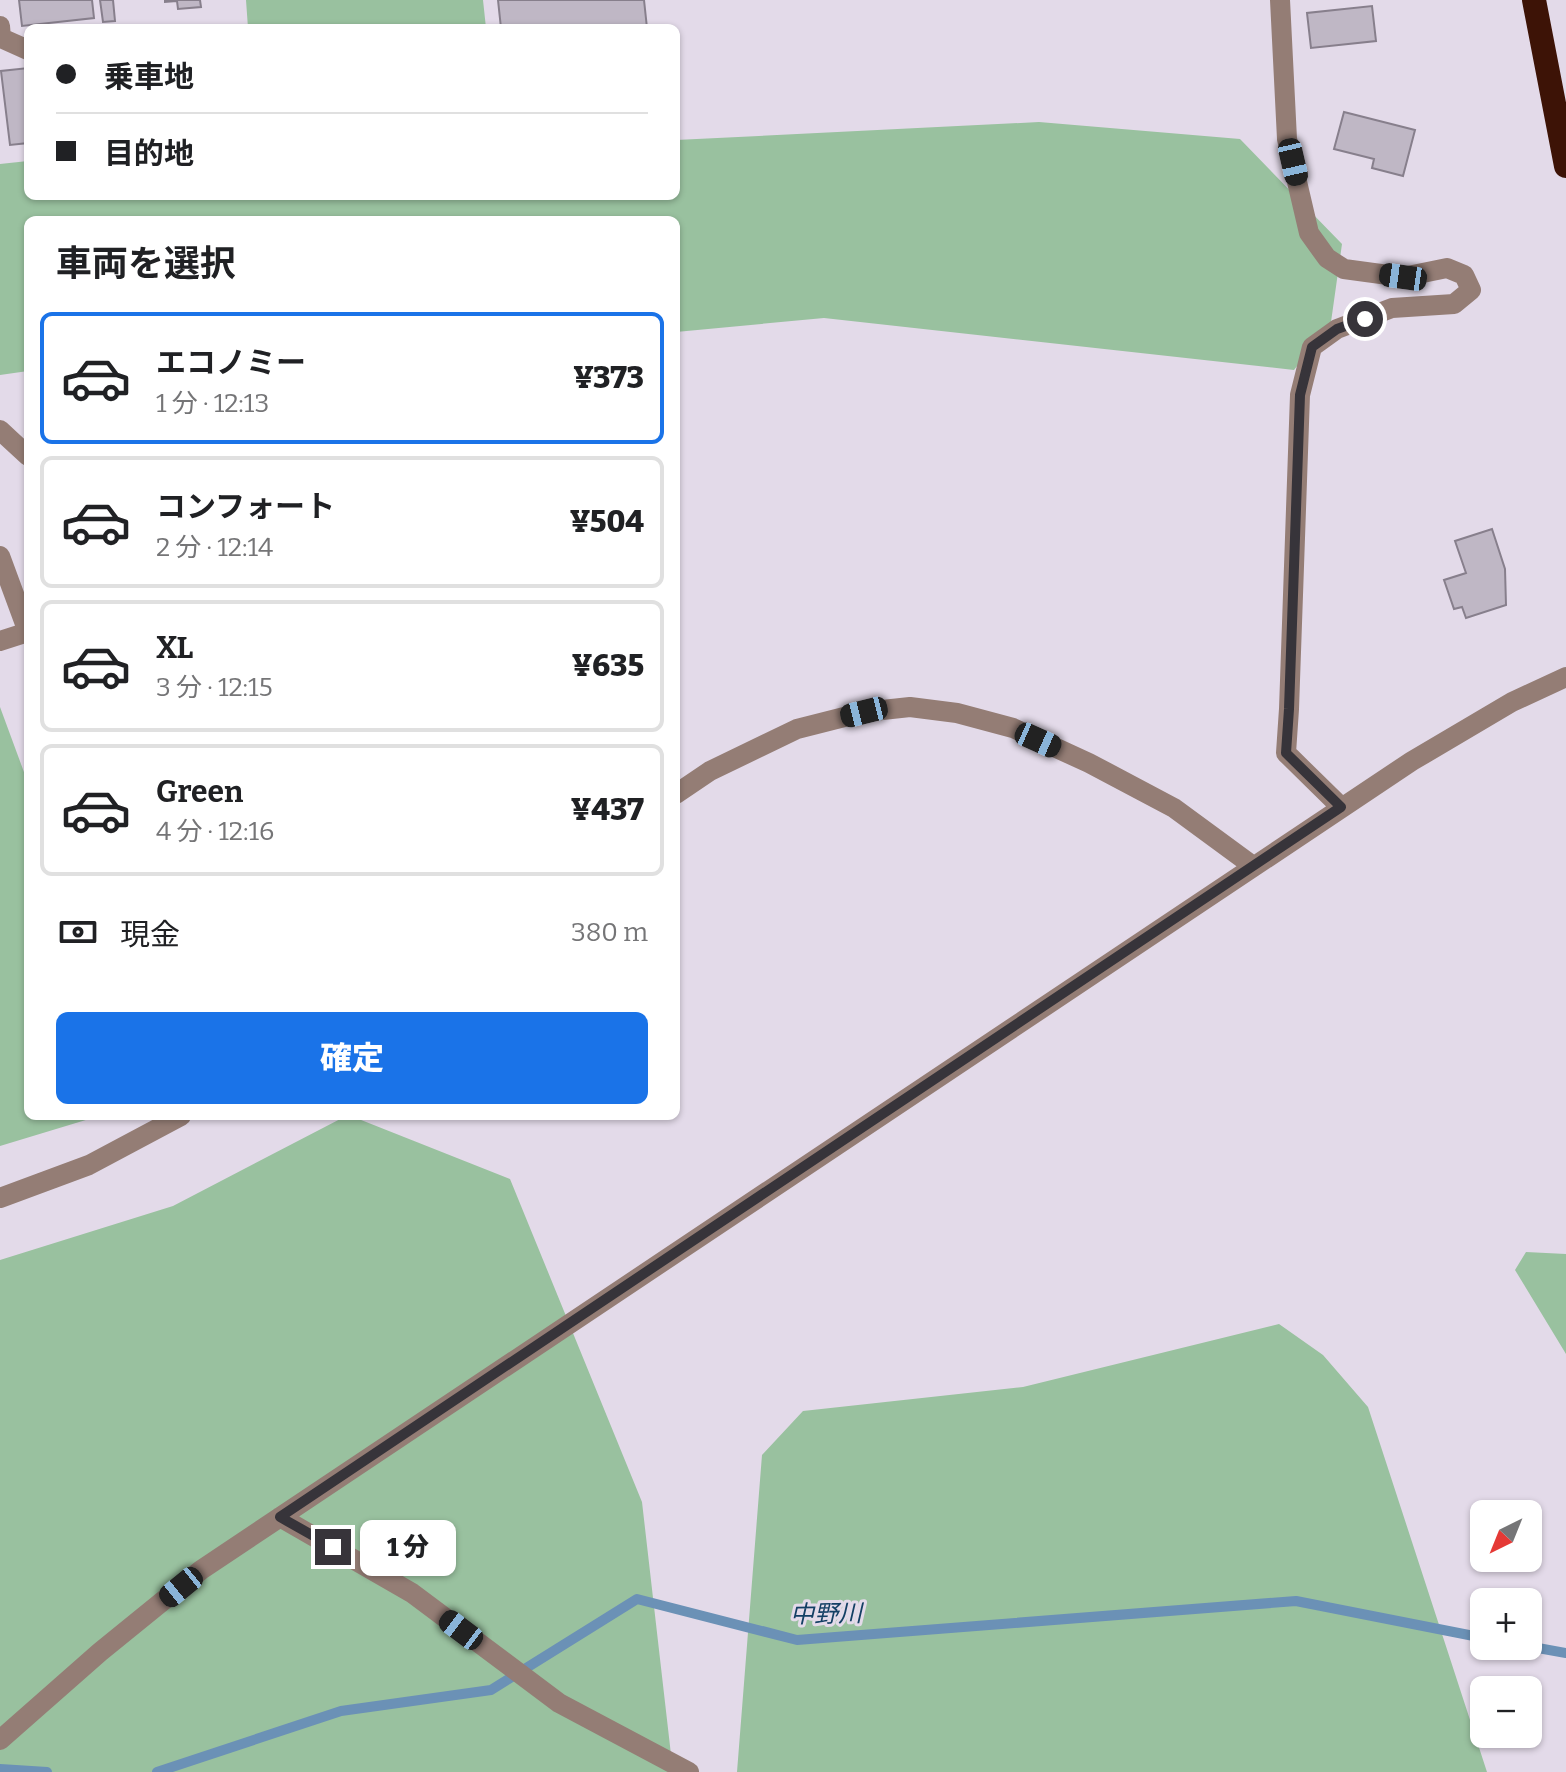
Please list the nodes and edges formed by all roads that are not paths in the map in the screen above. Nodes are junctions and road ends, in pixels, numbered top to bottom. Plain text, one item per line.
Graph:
1 (1280, 0) edge
2 (1534, 0) edge
3 (0, 26) edge
4 (24, 48) edge
5 (1566, 166) edge
6 (0, 430) edge
7 (24, 452) edge
8 (2, 569) edge
9 (24, 622) edge
10 (24, 633) edge
11 (0, 641) edge
12 (1562, 678) edge
13 (680, 791) edge
14 (1341, 807) junction
15 (1253, 866) junction
16 (173, 1120) edge
17 (0, 1198) edge
18 (280, 1517) junction
19 (0, 1740) edge
20 (689, 1772) edge

1 - 14 street
2 - 5 highway
3 - 4 street
6 - 7 street
8 - 9 street
10 - 11 street
12 - 14 street
13 - 15 street
14 - 15 street
15 - 18 street
16 - 17 street
18 - 19 street
18 - 20 street

